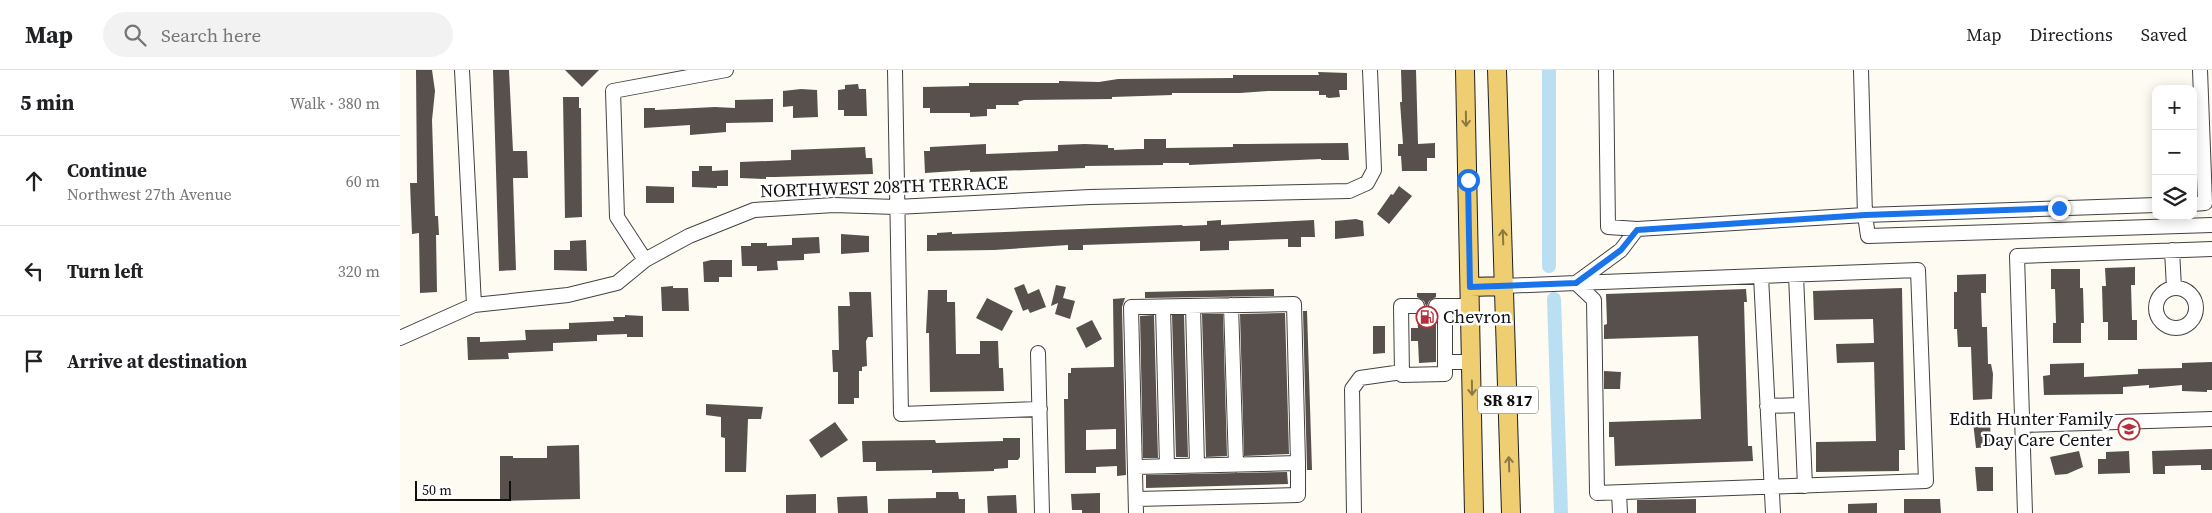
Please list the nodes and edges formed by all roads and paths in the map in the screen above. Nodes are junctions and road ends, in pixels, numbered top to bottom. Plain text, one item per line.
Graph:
1 (462, 70) edge
2 (726, 70) edge
3 (895, 70) edge
4 (1370, 70) edge
5 (1465, 70) edge
6 (1497, 70) edge
7 (1606, 70) edge
8 (1861, 70) edge
9 (2200, 70) edge
10 (2208, 146) edge
11 (2197, 204) edge
12 (2152, 205) edge
13 (896, 207) junction
14 (1865, 215) junction
15 (2212, 225) edge
16 (1637, 230) junction
17 (2212, 249) edge
18 (2172, 250) junction
19 (645, 260) junction
20 (1796, 274) junction
21 (1760, 276) junction
22 (1576, 283) junction
23 (1504, 286) junction
24 (1470, 287) junction
25 (2174, 288) dead end
26 (1231, 305) junction
27 (474, 306) junction
28 (1163, 306) junction
29 (1193, 306) junction
30 (1417, 306) dead end
31 (1471, 306) junction
32 (400, 338) edge
33 (1038, 353) dead end
34 (1445, 362) junction
35 (1471, 362) junction
36 (1402, 372) junction
37 (1801, 405) junction
38 (1767, 406) junction
39 (1040, 409) junction
40 (2212, 419) edge
41 (2022, 425) junction
42 (1298, 463) junction
43 (1236, 465) junction
44 (1167, 466) junction
45 (1197, 466) junction
46 (1135, 467) junction
47 (1805, 486) junction
48 (1771, 487) junction
49 (1619, 493) junction
50 (1136, 499) junction
51 (1042, 513) edge
52 (1136, 513) edge
53 (1354, 513) edge
54 (1474, 513) edge
55 (1511, 513) edge
56 (1620, 513) edge
57 (1773, 513) edge
58 (2024, 513) edge

1 - 27 street
2 - 19 street
3 - 13 street
4 - 13 street, NORTHWEST 208TH TERRACE
5 -> 24 main road, SR 817
23 -> 6 main road, SR 817
7 - 16 street
8 - 14 street
9 - 10 street
10 - 11 street
12 - 14 street
13 - 19 street, NORTHWEST 208TH TERRACE
13 - 39 street
14 - 15 street
14 - 16 street
16 - 22 street
17 - 18 street
18 - 25 street
18 - 41 street
19 - 27 street, NORTHWEST 208TH TERRACE
20 - 21 street
20 - 37 street
20 - 47 street
21 - 22 street
21 - 38 street
22 - 23 street
22 - 49 street
23 - 24 main road
55 -> 23 main road, SR 817
24 - 31 main road, SR 817
26 - 29 street
26 - 42 street
26 - 43 street
27 - 32 street, NORTHWEST 208TH TERRACE
28 - 29 street
28 - 44 street
28 - 46 street
29 - 45 street
30 - 36 street
31 - 34 street
31 - 35 main road, SR 817
33 - 39 street
34 - 35 street
34 - 36 street
35 -> 54 main road, SR 817
36 - 53 street
37 - 38 street
37 - 47 street
38 - 48 street
39 - 51 street
40 - 41 street
41 - 58 street
42 - 43 street
42 - 50 street
43 - 45 street
44 - 45 street
44 - 46 street
46 - 50 street
47 - 48 street
48 - 49 street
48 - 57 street
49 - 56 street
50 - 52 street

